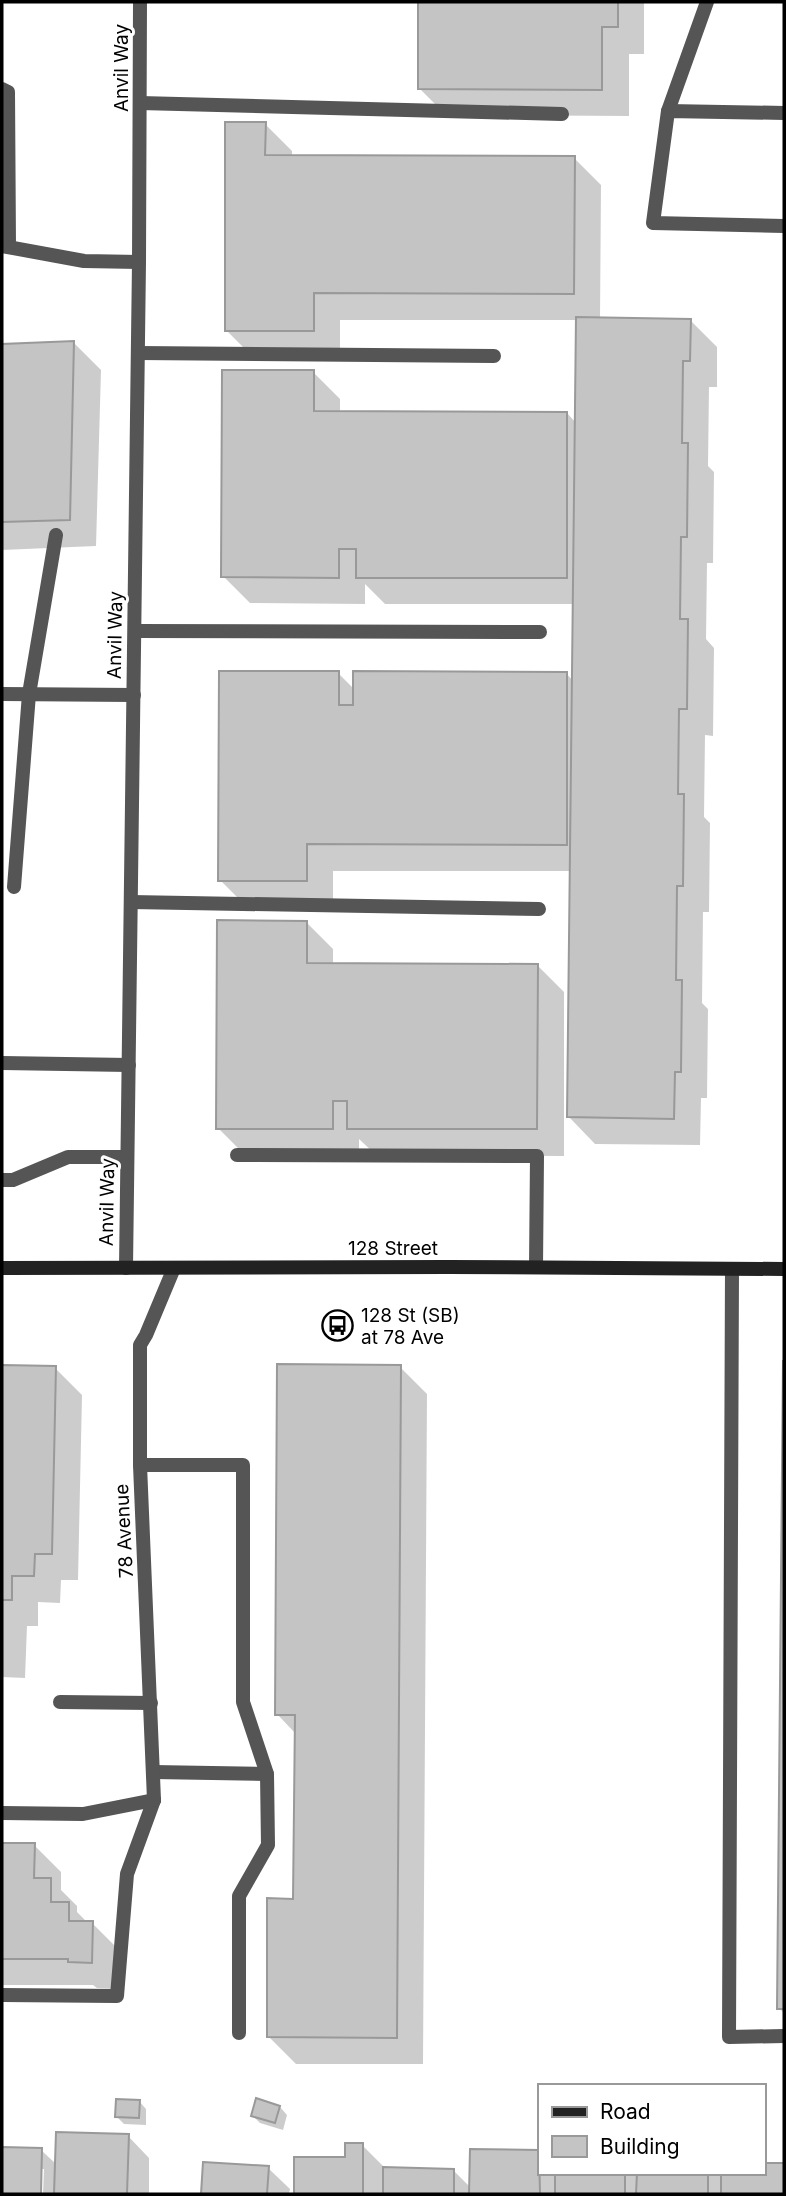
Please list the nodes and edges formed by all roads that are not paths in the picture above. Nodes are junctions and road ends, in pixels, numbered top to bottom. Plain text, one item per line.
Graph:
1 (140, 2) edge
2 (707, 2) edge
3 (2, 89) edge
4 (140, 103) junction
5 (668, 111) junction
6 (784, 113) edge
7 (562, 114) dead end
8 (784, 226) edge
9 (5, 246) edge
10 (139, 262) junction
11 (138, 353) junction
12 (494, 356) dead end
13 (56, 535) dead end
14 (135, 631) junction
15 (540, 632) dead end
16 (2, 694) edge
17 (29, 694) junction
18 (134, 695) junction
19 (14, 887) dead end
20 (131, 902) junction
21 (539, 909) dead end
22 (2, 1063) edge
23 (128, 1065) junction
24 (237, 1155) dead end
25 (127, 1157) junction
26 (2, 1180) edge
27 (536, 1267) junction
28 (2, 1268) edge
29 (126, 1268) junction
30 (174, 1268) junction
31 (732, 1269) junction
32 (784, 1269) edge
33 (140, 1465) junction
34 (60, 1702) dead end
35 (150, 1703) junction
36 (153, 1773) junction
37 (267, 1774) junction
38 (155, 1800) junction
39 (2, 1813) edge
40 (2, 1996) edge
41 (239, 2033) dead end
42 (784, 2036) edge

1 - 4 street, Anvil Way
2 - 5 street
3 - 9 street
4 - 7 street
4 - 10 street, Anvil Way
5 - 6 street
5 - 8 street
9 - 10 street
10 - 11 street, Anvil Way
11 - 12 street
11 - 14 street, Anvil Way
13 - 17 street
14 - 15 street
14 - 18 street, Anvil Way
16 - 17 street
17 - 18 street
17 - 19 street
18 - 20 street, Anvil Way
20 - 21 street
20 - 23 street, Anvil Way
22 - 23 street
23 - 25 street, Anvil Way
24 - 27 street
25 - 26 street
25 - 29 street, Anvil Way
27 - 30 main road, 128 Street
27 - 31 main road, 128 Street
28 - 29 main road, 128 Street
29 - 30 main road, 128 Street
30 - 33 street, 78 Avenue
31 - 32 main road, 128 Street
31 - 42 street
33 - 35 street, 78 Avenue
33 - 37 street
34 - 35 street
35 - 36 street, 78 Avenue
36 - 37 street
36 - 38 street, 78 Avenue
37 - 41 street
38 - 39 street
38 - 40 street

